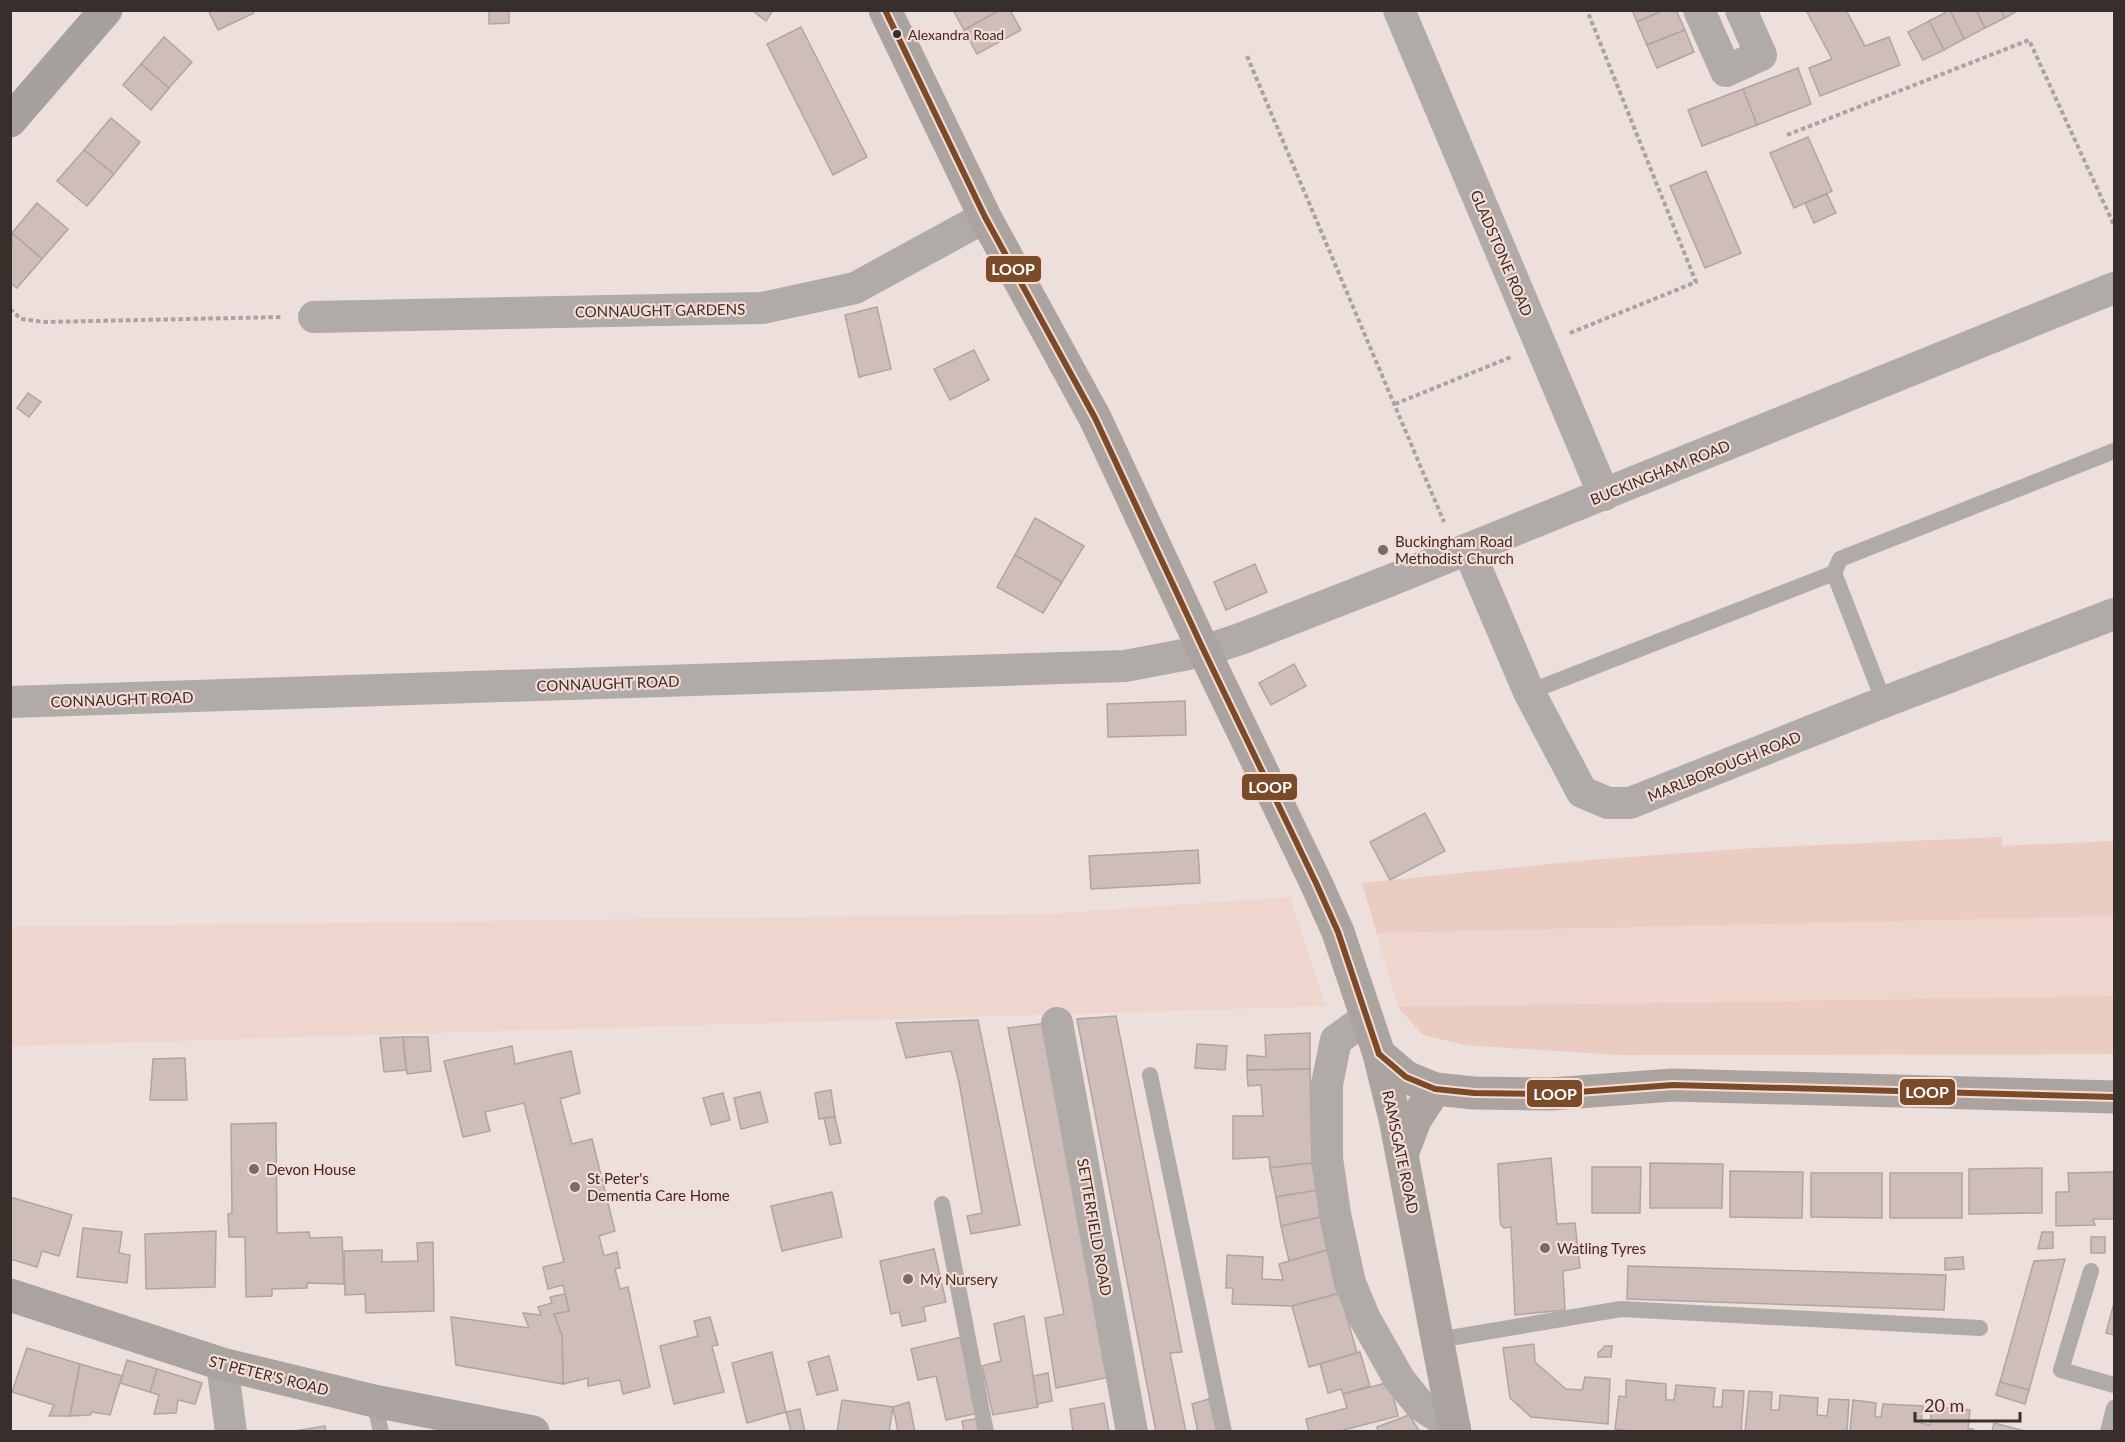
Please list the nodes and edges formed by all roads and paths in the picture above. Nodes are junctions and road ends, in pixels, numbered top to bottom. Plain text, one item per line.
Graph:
1 (106, 10) edge
2 (885, 10) edge
3 (1399, 10) edge
4 (1587, 10) edge
5 (1699, 10) edge
6 (1741, 10) edge
7 (1247, 56) dead end
8 (10, 122) edge
9 (1787, 135) dead end
10 (985, 217) junction
11 (2115, 225) edge
12 (2115, 288) edge
13 (10, 309) edge
14 (314, 317) joint
15 (1541, 345) junction
16 (1395, 404) junction
17 (2115, 451) edge
18 (1604, 495) junction
19 (1463, 551) junction
20 (1834, 573) junction
21 (2115, 614) edge
22 (1204, 651) junction
23 (1529, 692) junction
24 (10, 702) edge
25 (1884, 702) junction
26 (1367, 1018) junction
27 (1057, 1023) dead end
28 (1379, 1054) junction
29 (1150, 1075) dead end
30 (1435, 1089) junction
31 (2115, 1097) edge
32 (1402, 1154) junction
33 (942, 1204) dead end
34 (2091, 1271) dead end
35 (10, 1295) edge
36 (1980, 1328) dead end
37 (1438, 1340) junction
38 (222, 1364) junction
39 (2115, 1385) edge
40 (2115, 1408) edge
41 (378, 1416) edge
42 (1455, 1430) edge
43 (231, 1431) edge
44 (533, 1431) edge
45 (986, 1431) edge
46 (1132, 1431) edge
47 (1224, 1431) edge
48 (2108, 1431) edge

1 - 8 main road
2 - 10 main road, RAMSGATE ROAD
3 - 15 street, GLADSTONE ROAD
4 - 15 path
5 - 6 street
7 - 16 path
9 - 11 path
10 - 14 street, CONNAUGHT GARDENS
10 - 22 main road, RAMSGATE ROAD
12 - 18 street, BUCKINGHAM ROAD
13 - 14 path
15 - 16 path
15 - 18 street, GLADSTONE ROAD
16 - 19 path
17 - 20 lane
18 - 19 street, BUCKINGHAM ROAD
19 - 22 street, BUCKINGHAM ROAD
19 - 23 street, MARLBOROUGH ROAD
20 - 23 lane
20 - 25 lane
21 - 25 street, MARLBOROUGH ROAD
22 - 24 street, CONNAUGHT ROAD
22 - 26 main road, RAMSGATE ROAD
23 - 25 street, MARLBOROUGH ROAD
26 - 28 main road, RAMSGATE ROAD
26 - 42 street
27 - 46 street, SETTERFIELD ROAD
28 - 30 main road
28 - 32 main road, RAMSGATE ROAD
29 - 47 lane
30 - 31 main road
30 - 32 main road
32 - 37 main road, RAMSGATE ROAD
33 - 45 lane
34 - 39 lane
35 - 38 main road, ST PETER'S ROAD
36 - 37 lane
37 - 42 main road, RAMSGATE ROAD
38 - 41 main road, ST PETER'S ROAD
38 - 43 street
40 - 48 lane
41 - 44 main road, ST PETER'S ROAD

